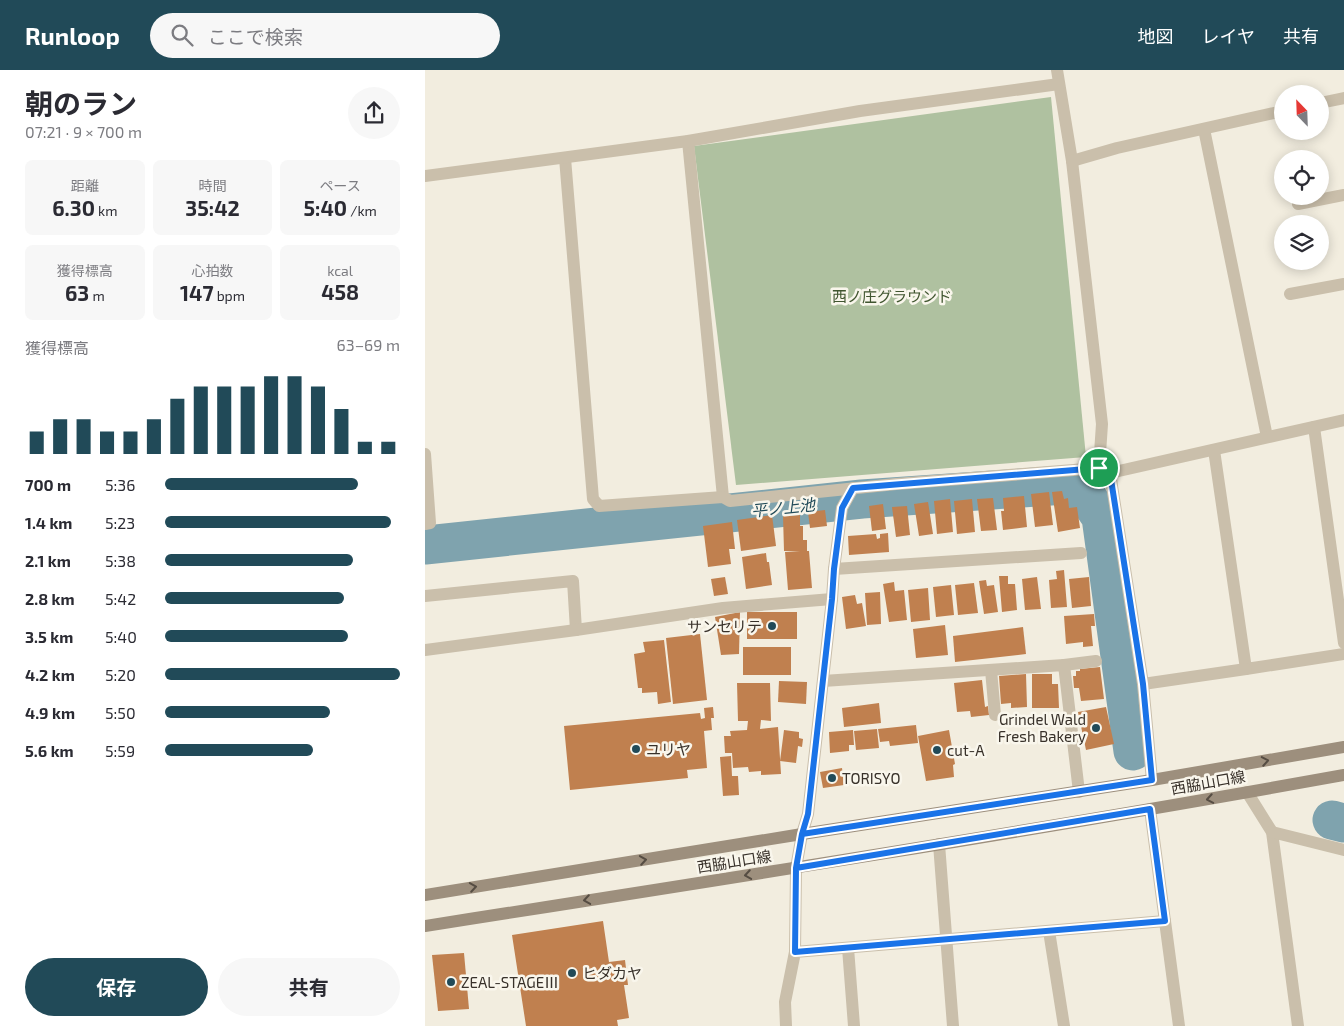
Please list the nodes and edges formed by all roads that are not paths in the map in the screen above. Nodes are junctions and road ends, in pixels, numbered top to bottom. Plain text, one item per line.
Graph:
1 (1057, 70) edge
2 (1059, 84) junction
3 (1344, 98) edge
4 (1329, 102) edge
5 (1274, 113) edge
6 (1204, 129) junction
7 (688, 141) junction
8 (565, 158) junction
9 (1071, 161) junction
10 (425, 176) edge
11 (1344, 195) edge
12 (1329, 198) edge
13 (1344, 284) edge
14 (1290, 294) dead end
15 (1344, 420) edge
16 (1314, 427) junction
17 (1267, 437) junction
18 (1214, 450) junction
19 (425, 454) edge
20 (1104, 470) junction
21 (853, 488) junction
22 (723, 497) junction
23 (425, 524) edge
24 (1081, 553) dead end
25 (834, 569) junction
26 (425, 596) edge
27 (832, 599) junction
28 (576, 630) junction
29 (1344, 643) edge
30 (425, 650) edge
31 (1344, 654) edge
32 (1096, 661) dead end
33 (1065, 665) junction
34 (1246, 669) junction
35 (991, 670) junction
36 (823, 681) junction
37 (1143, 684) junction
38 (995, 715) dead end
39 (1344, 747) edge
40 (1344, 775) edge
41 (1152, 780) junction
42 (1079, 792) junction
43 (1247, 792) junction
44 (1150, 809) junction
45 (1272, 832) junction
46 (802, 834) junction
47 (939, 844) junction
48 (1344, 850) edge
49 (796, 868) junction
50 (425, 895) edge
51 (1165, 921) junction
52 (425, 926) edge
53 (1049, 931) junction
54 (946, 940) junction
55 (848, 948) junction
56 (795, 952) junction
57 (786, 1026) edge
58 (854, 1026) edge
59 (953, 1026) edge
60 (1064, 1026) edge
61 (1179, 1026) edge
62 (1298, 1026) edge

1 - 2 street
2 - 7 street
2 - 9 street
3 - 4 street
5 - 6 street
6 - 9 street
6 - 17 street
7 - 8 street
7 - 22 street
8 - 10 street
8 - 22 street
9 - 20 street
11 - 12 street
13 - 14 street
15 - 16 street
16 - 17 street
16 - 29 street
17 - 18 street
18 - 20 street
18 - 34 street
19 - 23 street
20 - 21 street
20 - 37 street
21 - 22 street
21 - 25 street
24 - 25 street
25 - 27 street
26 - 28 street
27 - 28 street
27 - 36 street
28 - 30 street
31 - 34 street
32 - 33 street
33 - 35 street
33 - 42 street
34 - 37 street
35 - 36 street
35 - 38 street
36 - 46 street
37 - 41 street
41 -> 39 street, 西脇山口線
40 - 43 street, 西脇山口線
41 - 42 street, 西脇山口線
42 - 46 street, 西脇山口線
43 -> 44 street, 西脇山口線
43 - 45 street
44 - 47 street, 西脇山口線
44 - 51 street
45 - 48 street
45 - 62 street
46 - 49 street
50 -> 46 street, 西脇山口線
47 - 49 street, 西脇山口線
47 - 54 street
49 -> 52 street, 西脇山口線
49 - 56 street
51 - 53 street
51 - 61 street
53 - 54 street
53 - 60 street
54 - 55 street
54 - 59 street
55 - 56 street
55 - 58 street
56 - 57 street

